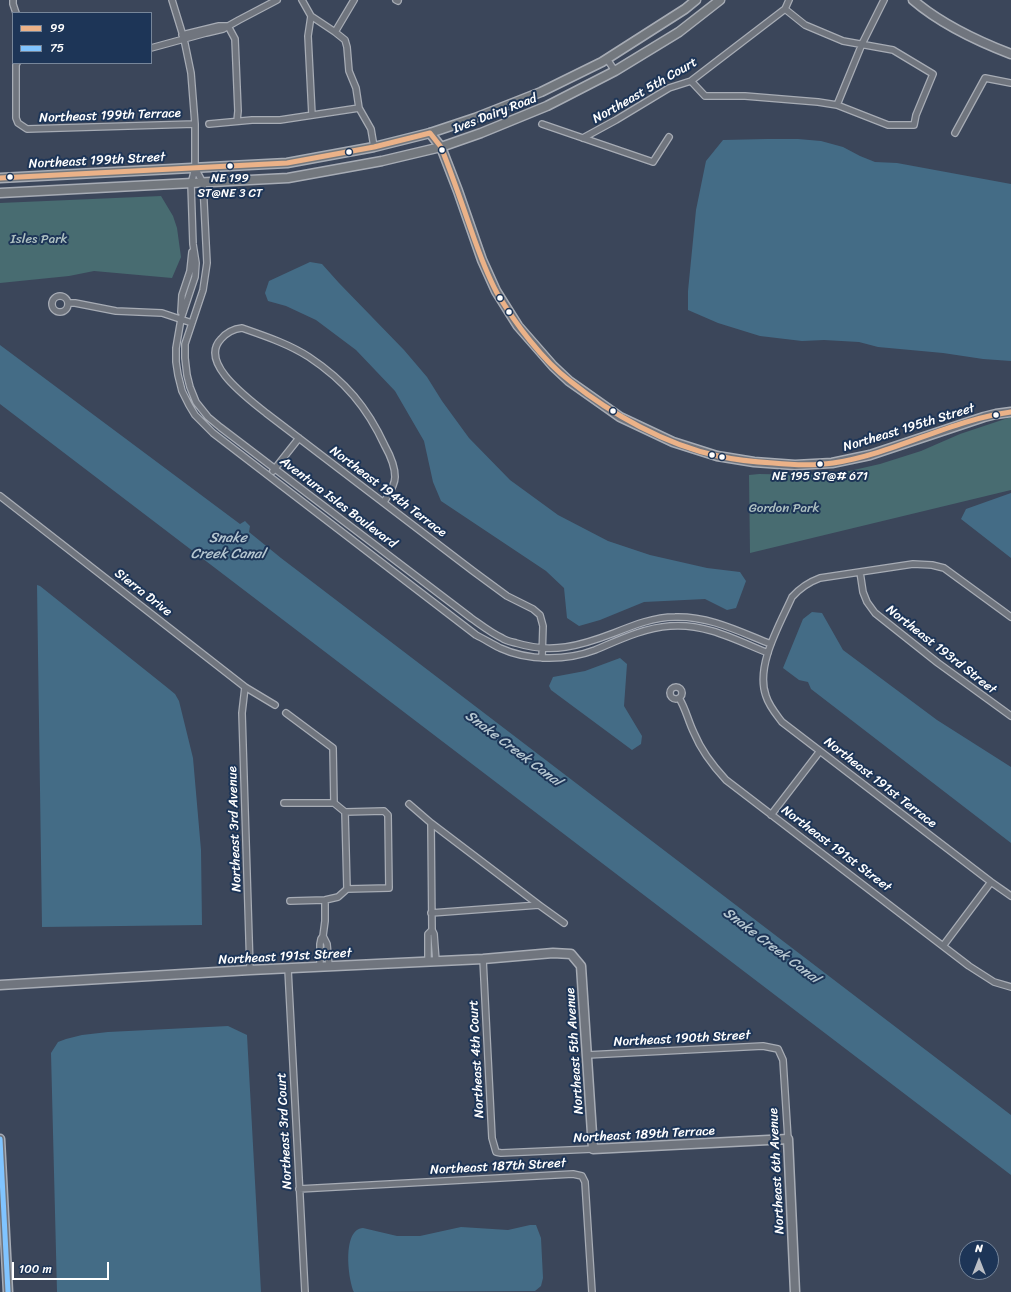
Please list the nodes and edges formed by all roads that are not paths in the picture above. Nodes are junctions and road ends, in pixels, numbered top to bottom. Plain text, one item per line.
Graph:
1 (14, 0) edge
2 (172, 0) edge
3 (277, 0) edge
4 (302, 0) edge
5 (354, 0) edge
6 (696, 0) edge
7 (720, 0) edge
8 (789, 0) edge
9 (884, 0) edge
10 (913, 0) edge
11 (785, 9) junction
12 (16, 12) edge
13 (311, 16) junction
14 (228, 26) junction
15 (334, 32) junction
16 (183, 37) junction
17 (862, 44) junction
18 (152, 48) edge
19 (1011, 54) edge
20 (607, 59) junction
21 (16, 64) edge
22 (615, 71) junction
23 (691, 81) junction
24 (1011, 83) edge
25 (837, 105) junction
26 (359, 108) junction
27 (312, 115) junction
28 (237, 121) junction
29 (194, 124) junction
30 (209, 124) dead end
31 (542, 124) dead end
32 (955, 132) dead end
33 (430, 133) junction
34 (669, 137) dead end
35 (583, 138) junction
36 (374, 147) junction
37 (441, 147) junction
38 (195, 168) junction
39 (0, 178) edge
40 (203, 183) junction
41 (191, 184) junction
42 (0, 193) edge
43 (68, 304) dead end
44 (181, 319) junction
45 (192, 323) junction
46 (1011, 412) edge
47 (299, 438) junction
48 (274, 469) junction
49 (269, 475) junction
50 (0, 496) edge
51 (384, 502) junction
52 (860, 572) junction
53 (1011, 617) edge
54 (771, 644) junction
55 (543, 648) junction
56 (768, 653) junction
57 (542, 658) junction
58 (245, 687) junction
59 (679, 698) dead end
60 (275, 705) dead end
61 (286, 713) dead end
62 (1011, 716) edge
63 (820, 751) junction
64 (284, 803) dead end
65 (334, 803) junction
66 (409, 804) dead end
67 (345, 812) junction
68 (771, 815) junction
69 (431, 823) junction
70 (991, 882) junction
71 (347, 889) junction
72 (1011, 896) edge
73 (325, 900) junction
74 (290, 901) dead end
75 (539, 905) junction
76 (431, 913) junction
77 (564, 923) dead end
78 (323, 936) junction
79 (943, 946) junction
80 (571, 954) joint
81 (482, 959) junction
82 (432, 961) junction
83 (320, 966) junction
84 (329, 966) junction
85 (288, 969) junction
86 (250, 970) junction
87 (0, 985) edge
88 (1011, 987) edge
89 (778, 1049) joint
90 (587, 1055) junction
91 (0, 1139) edge
92 (788, 1139) junction
93 (593, 1149) junction
94 (501, 1153) joint
95 (299, 1189) junction
96 (8, 1292) edge
97 (305, 1292) edge
98 (592, 1292) edge
99 (795, 1292) edge

1 - 12 street
2 - 16 street
3 - 14 street
4 - 13 street
5 - 15 street
6 - 20 main road, Ives Dairy Road
7 - 22 main road, Ives Dairy Road
8 - 11 street, Northeast 5th Court
9 - 17 street
10 - 19 street
11 - 17 street
11 - 23 street, Northeast 5th Court
13 - 15 street
13 - 27 street
14 - 16 street
14 - 28 street
15 - 26 street
16 - 18 street
16 - 29 street
17 - 25 street
17 - 25 street
20 - 22 street
20 - 33 main road, Ives Dairy Road
21 - 29 street, Northeast 199th Terrace
22 - 37 main road, Ives Dairy Road
23 - 25 street
23 - 35 street, Northeast 5th Court
24 - 32 street
26 - 27 street
26 - 36 street
27 - 28 street
28 - 30 street
29 - 38 street
31 - 35 street
33 - 36 main road, Ives Dairy Road
33 - 37 street, Northeast 195th Street
34 - 35 street
36 - 38 main road, Ives Dairy Road
37 - 40 main road, Ives Dairy Road
37 - 46 street, Northeast 195th Street
38 - 39 main road, Northeast 199th Street
38 - 40 street, Aventura Isles Boulevard
38 - 41 street, Aventura Isles Boulevard
40 - 41 main road, Northeast 199th Street
40 - 45 street, Aventura Isles Boulevard
41 - 42 main road, Northeast 199th Street
41 - 44 street, Aventura Isles Boulevard
43 - 44 street
44 - 45 street
44 - 49 street, Aventura Isles Boulevard
45 - 48 street, Aventura Isles Boulevard
47 - 48 street
47 - 51 street, Northeast 194th Terrace
47 - 51 street, Northeast 194th Terrace
48 - 49 street
48 - 55 street, Aventura Isles Boulevard
49 - 57 street, Aventura Isles Boulevard
50 - 58 street, Sierra Drive
51 - 55 street, Northeast 194th Terrace
52 - 53 street
52 - 54 street
52 - 62 street, Northeast 193rd Street
54 - 55 street, Aventura Isles Boulevard
54 - 56 street
55 - 57 street, Northeast 194th Terrace
56 - 57 street, Aventura Isles Boulevard
56 - 63 street, Northeast 191st Terrace
58 - 60 street, Sierra Drive
58 - 86 street, Northeast 3rd Avenue
59 - 68 street, Northeast 191st Street
61 - 65 street
63 - 68 street
63 - 70 street, Northeast 191st Terrace
64 - 65 street
65 - 67 street
66 - 69 street
67 - 71 street
67 - 71 street
68 - 79 street, Northeast 191st Street
69 - 75 street
69 - 76 street
70 - 72 street, Northeast 191st Terrace
70 - 79 street
71 - 73 street
73 - 74 street
73 - 78 street
75 - 76 street
75 - 77 street
76 - 82 street
78 - 83 street
78 - 84 street
79 - 88 street, Northeast 191st Street
80 - 81 street, Northeast 191st Street
80 - 90 street, Northeast 5th Avenue
81 - 82 street, Northeast 191st Street
81 - 94 street, Northeast 4th Court
82 - 84 street, Northeast 191st Street
83 - 84 street, Northeast 191st Street
83 - 85 street, Northeast 191st Street
85 - 86 street, Northeast 191st Street
85 - 95 street, Northeast 3rd Court
86 - 87 street, Northeast 191st Street
89 - 90 street, Northeast 190th Street
89 - 92 street, Northeast 6th Avenue
90 - 93 street, Northeast 5th Avenue
91 - 96 street
92 - 93 street, Northeast 189th Terrace
92 - 99 street, Northeast 6th Avenue
93 - 94 street, Northeast 189th Terrace
95 - 97 street, Northeast 3rd Court
95 - 98 street, Northeast 187th Street

